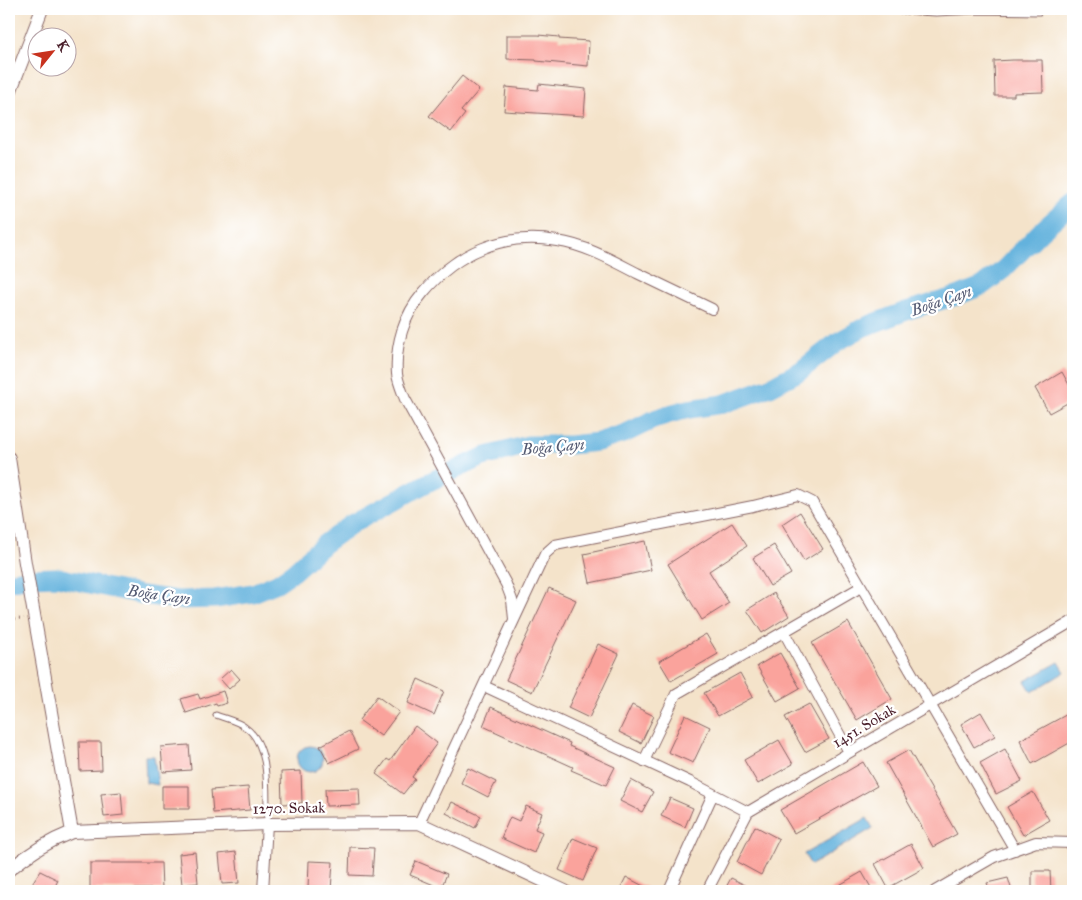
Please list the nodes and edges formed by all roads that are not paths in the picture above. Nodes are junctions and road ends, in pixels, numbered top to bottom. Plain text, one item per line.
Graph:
1 (42, 9) edge
2 (869, 9) edge
3 (1039, 12) dead end
4 (9, 95) edge
5 (712, 309) dead end
6 (9, 458) edge
7 (861, 587) junction
8 (514, 620) junction
9 (1073, 621) edge
10 (784, 632) junction
11 (484, 686) junction
12 (930, 704) junction
13 (216, 715) dead end
14 (849, 752) junction
15 (644, 761) junction
16 (713, 794) junction
17 (748, 812) junction
18 (418, 823) junction
19 (267, 824) junction
20 (72, 832) junction
21 (1073, 843) edge
22 (1015, 850) junction
23 (9, 870) edge
24 (263, 891) edge
25 (566, 891) edge
26 (670, 891) edge
27 (707, 891) edge
28 (935, 891) edge

1 - 4 street
2 - 3 lane
5 - 8 street
6 - 20 street
7 - 8 street
7 - 10 street
7 - 12 street
8 - 11 street
9 - 12 street, 1451. Sokak
10 - 14 street
10 - 15 street
11 - 15 street
11 - 18 street
12 - 14 street, 1451. Sokak
12 - 22 street
13 - 19 lane
14 - 17 street, 1451. Sokak
15 - 16 street
16 - 17 street
16 - 26 street
17 - 27 street
18 - 19 street, 1270. Sokak
18 - 25 street, 1270. Sokak
19 - 20 street, 1270. Sokak
19 - 24 street
20 - 23 street, 1270. Sokak
21 - 22 street
22 - 28 street

